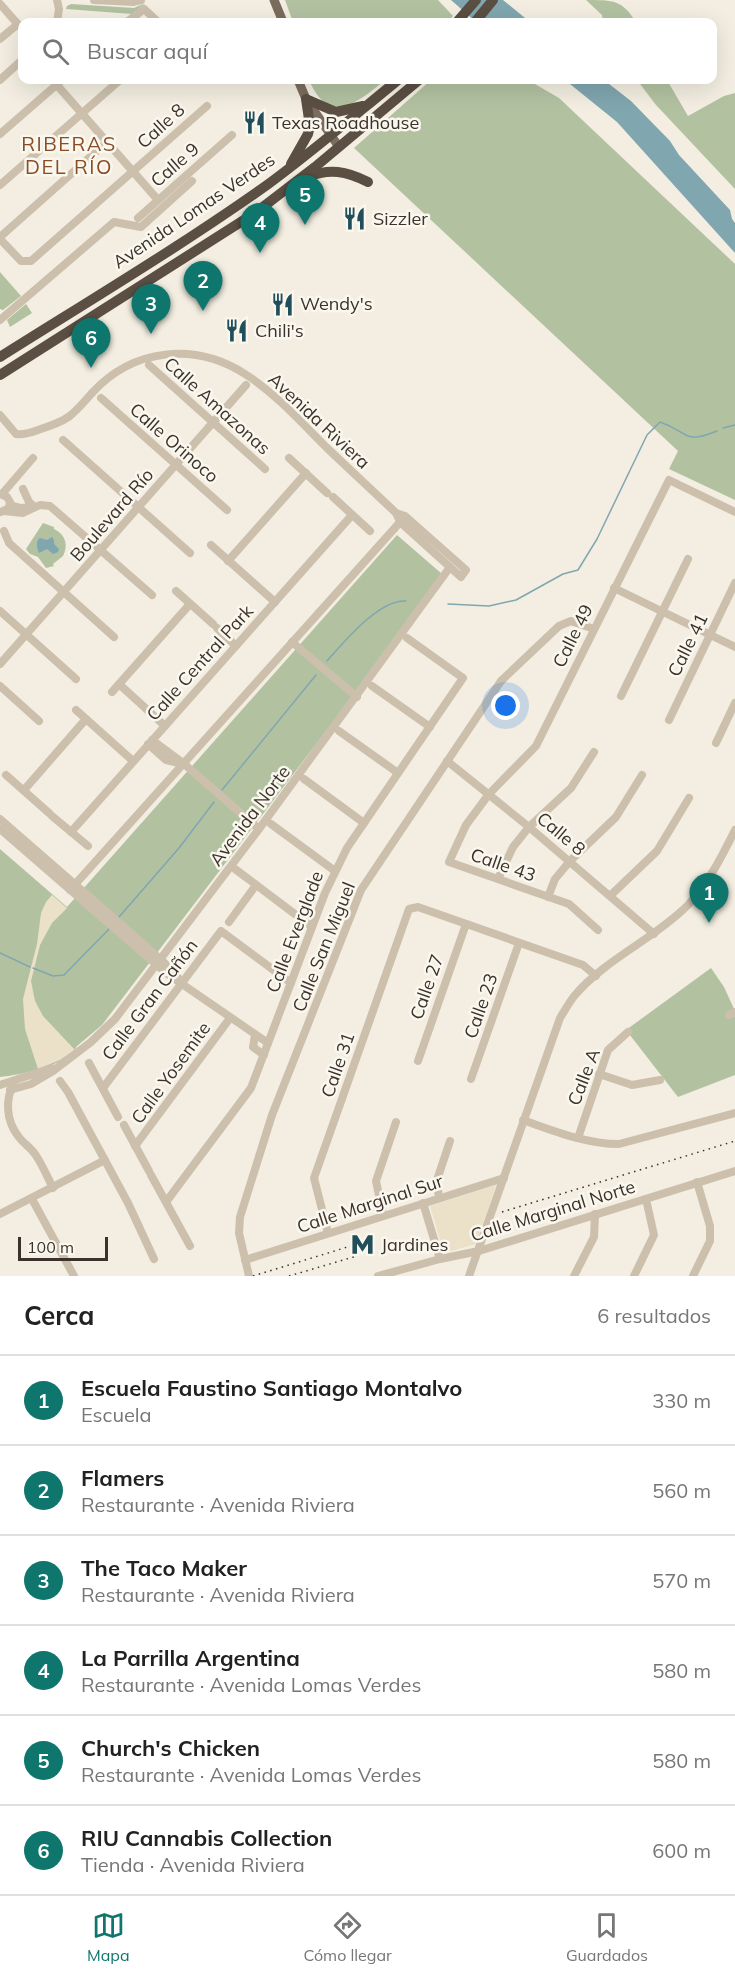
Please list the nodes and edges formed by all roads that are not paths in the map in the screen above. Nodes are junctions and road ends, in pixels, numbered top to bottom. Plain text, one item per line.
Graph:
1 (57, 0) edge
2 (94, 0) edge
3 (141, 0) edge
4 (274, 0) edge
5 (476, 0) edge
6 (494, 0) edge
7 (0, 4) edge
8 (58, 18) edge
9 (132, 18) edge
10 (154, 18) edge
11 (281, 18) edge
12 (460, 18) edge
13 (478, 18) edge
14 (18, 25) edge
15 (18, 28) edge
16 (0, 39) edge
17 (18, 64) edge
18 (0, 80) edge
19 (57, 84) edge
20 (60, 84) edge
21 (115, 84) edge
22 (300, 84) edge
23 (393, 84) edge
24 (414, 84) edge
25 (306, 99) junction
26 (369, 104) junction
27 (207, 106) dead end
28 (81, 113) junction
29 (0, 134) edge
30 (232, 135) dead end
31 (331, 135) junction
32 (107, 142) junction
33 (339, 147) junction
34 (290, 167) junction
35 (132, 171) junction
36 (298, 180) junction
37 (192, 181) dead end
38 (368, 182) dead end
39 (0, 185) edge
40 (158, 200) junction
41 (138, 218) dead end
42 (0, 238) edge
43 (0, 320) edge
44 (31, 355) junction
45 (0, 357) edge
46 (149, 365) dead end
47 (0, 375) edge
48 (0, 382) edge
49 (246, 385) dead end
50 (101, 398) dead end
51 (0, 415) edge
52 (212, 423) junction
53 (63, 440) dead end
54 (33, 458) dead end
55 (289, 458) dead end
56 (175, 465) junction
57 (265, 469) dead end
58 (306, 473) junction
59 (23, 489) dead end
60 (4, 503) edge
61 (45, 505) junction
62 (35, 507) junction
63 (138, 507) junction
64 (227, 510) dead end
65 (25, 512) junction
66 (735, 512) edge
67 (352, 515) junction
68 (402, 519) junction
69 (4, 531) dead end
70 (370, 531) dead end
71 (211, 545) dead end
72 (101, 549) junction
73 (190, 553) dead end
74 (688, 559) dead end
75 (228, 561) junction
76 (450, 567) junction
77 (735, 583) edge
78 (614, 588) junction
79 (176, 591) dead end
80 (64, 592) junction
81 (152, 595) dead end
82 (275, 603) junction
83 (190, 604) junction
84 (0, 611) edge
85 (662, 612) junction
86 (594, 629) junction
87 (26, 634) junction
88 (710, 635) junction
89 (114, 637) dead end
90 (407, 638) dead end
91 (292, 642) junction
92 (236, 646) junction
93 (735, 647) edge
94 (0, 664) edge
95 (76, 679) dead end
96 (119, 684) junction
97 (0, 686) edge
98 (372, 686) dead end
99 (112, 692) dead end
100 (621, 696) dead end
101 (357, 697) junction
102 (735, 703) edge
103 (76, 710) dead end
104 (86, 719) junction
105 (669, 720) dead end
106 (39, 721) dead end
107 (165, 726) junction
108 (430, 727) junction
109 (339, 731) dead end
110 (152, 740) junction
111 (716, 742) dead end
112 (594, 752) dead end
113 (133, 761) junction
114 (447, 761) junction
115 (183, 763) junction
116 (398, 773) junction
117 (6, 775) dead end
118 (642, 775) dead end
119 (304, 778) dead end
120 (24, 790) junction
121 (489, 794) junction
122 (689, 798) dead end
123 (0, 819) edge
124 (364, 823) junction
125 (271, 824) dead end
126 (529, 827) junction
127 (0, 829) edge
128 (259, 829) junction
129 (735, 830) edge
130 (71, 832) junction
131 (88, 846) dead end
132 (570, 861) junction
133 (449, 862) joint
134 (235, 869) dead end
135 (335, 871) junction
136 (498, 879) junction
137 (256, 885) junction
138 (72, 887) junction
139 (611, 895) junction
140 (548, 897) junction
141 (229, 921) dead end
142 (466, 924) junction
143 (312, 927) junction
144 (598, 930) dead end
145 (654, 933) junction
146 (519, 943) junction
147 (158, 963) junction
148 (596, 976) junction
149 (291, 983) junction
150 (183, 984) junction
151 (230, 1018) junction
152 (628, 1032) dead end
153 (255, 1035) junction
154 (268, 1043) junction
155 (264, 1055) junction
156 (418, 1061) dead end
157 (89, 1063) dead end
158 (599, 1074) junction
159 (471, 1079) dead end
160 (660, 1080) dead end
161 (60, 1081) dead end
162 (0, 1085) edge
163 (12, 1086) junction
164 (103, 1088) junction
165 (735, 1113) edge
166 (118, 1117) dead end
167 (523, 1120) junction
168 (396, 1122) dead end
169 (124, 1125) dead end
170 (578, 1138) junction
171 (450, 1141) dead end
172 (135, 1146) junction
173 (105, 1160) junction
174 (735, 1171) edge
175 (504, 1178) junction
176 (697, 1182) junction
177 (53, 1188) junction
178 (439, 1198) junction
179 (646, 1198) junction
180 (32, 1199) junction
181 (166, 1202) junction
182 (423, 1203) junction
183 (0, 1214) edge
184 (595, 1214) junction
185 (383, 1215) junction
186 (327, 1233) junction
187 (190, 1246) dead end
188 (478, 1251) junction
189 (154, 1259) dead end
190 (440, 1259) junction
191 (245, 1260) junction
192 (248, 1275) edge
193 (75, 1276) edge
194 (378, 1276) edge
195 (470, 1276) edge
196 (574, 1276) edge
197 (634, 1276) edge
198 (693, 1276) edge

1 - 8 street
2 - 3 street
4 - 11 main road
5 - 12 highway
6 - 13 highway
7 - 14 street
9 - 10 street
15 - 16 street
17 - 18 street
19 - 29 street
20 - 28 street
21 - 28 street
22 - 25 main road
23 - 26 highway, Avenida Lomas Verdes
24 - 33 highway, Avenida Lomas Verdes
25 - 26 highway
25 - 31 main road
25 - 34 highway
26 - 31 highway, Avenida Lomas Verdes
27 - 35 street, Calle 8
28 - 32 street
28 - 39 street
30 - 40 street, Calle 9
31 - 33 main road
31 - 34 highway, Avenida Lomas Verdes
32 - 35 street
32 - 42 street
33 - 36 highway, Avenida Lomas Verdes
34 - 45 highway, Avenida Lomas Verdes
35 - 40 street
35 - 42 street, Calle 8
36 - 38 highway
36 - 44 highway, Avenida Lomas Verdes
37 - 43 street
40 - 41 street, Calle 9
44 - 47 highway, Avenida Lomas Verdes
44 - 48 highway
46 - 52 street, Calle Amazonas
49 - 52 street, Boulevard Río
50 - 56 street, Calle Orinoco
51 - 68 street, Avenida Riviera
52 - 56 street, Boulevard Río
52 - 57 street, Calle Amazonas
53 - 63 street
54 - 60 street
55 - 58 street
56 - 63 street, Boulevard Río
56 - 64 street, Calle Orinoco
58 - 67 street
58 - 75 street
59 - 62 street
60 - 62 street
60 - 65 street
61 - 62 street
61 - 65 street
61 - 72 street
62 - 65 street
63 - 72 street, Boulevard Río
63 - 73 street
66 - 78 street, Calle 49
67 - 70 street
67 - 82 street, Calle Central Park
68 - 76 street, Avenida Riviera
68 - 76 street, Avenida Riviera
68 - 91 street
69 - 80 street
71 - 75 street
72 - 80 street, Boulevard Río
72 - 81 street
74 - 85 street
75 - 82 street
76 - 101 street, Avenida Norte
77 - 88 street, Calle 41
78 - 85 street
78 - 86 street, Calle 49
79 - 83 street
80 - 87 street, Boulevard Río
80 - 89 street
82 - 92 street, Calle Central Park
83 - 92 street
83 - 96 street
84 - 87 street
85 - 88 street
85 - 100 street
86 - 114 street, Calle San Miguel
86 - 121 street, Calle 49
87 - 94 street, Boulevard Río
87 - 95 street
88 - 93 street
88 - 105 street, Calle 41
90 - 108 street, Calle Everglade
91 - 101 street
91 - 115 street
92 - 107 street, Calle Central Park
96 - 99 street
96 - 107 street
97 - 106 street
98 - 108 street
101 - 128 street, Avenida Norte
102 - 111 street
103 - 104 street
104 - 113 street
104 - 120 street
107 - 110 street, Calle Central Park
108 - 116 street, Calle Everglade
109 - 116 street
110 - 113 street, Calle Central Park
110 - 115 street
112 - 126 street
113 - 130 street, Calle Central Park
114 - 121 street, Calle 8
114 - 191 street, Calle San Miguel
115 - 128 street
115 - 138 street
116 - 124 street, Calle Everglade
117 - 120 street
118 - 132 street
119 - 124 street
120 - 130 street
121 - 126 street, Calle 8
121 - 133 street, Calle 49
122 - 139 street
123 - 138 street
124 - 135 street, Calle Everglade
125 - 135 street
126 - 132 street, Calle 8
126 - 136 street
127 - 138 street
128 - 147 street, Avenida Norte
129 - 145 street
130 - 131 street
132 - 139 street, Calle 8
132 - 140 street
133 - 136 street, Calle 43
134 - 137 street
135 - 143 street, Calle Everglade
136 - 140 street, Calle 43
137 - 141 street
137 - 143 street
138 - 147 street
139 - 145 street, Calle 8
140 - 144 street, Calle 43
142 - 146 street
142 - 156 street, Calle 27
142 - 186 street, Calle 31
143 - 149 street, Calle Everglade
145 - 148 street
146 - 148 street
146 - 159 street, Calle 23
147 - 150 street
147 - 163 street, Avenida Norte
148 - 167 street
149 - 150 street, Calle Gran Cañón
149 - 154 street, Calle Everglade
150 - 151 street
150 - 164 street, Calle Gran Cañón
151 - 153 street
151 - 172 street, Calle Yosemite
152 - 158 street, Calle A
153 - 154 street
153 - 155 street
154 - 155 street, Calle Everglade
155 - 181 street, Calle Everglade
157 - 164 street
158 - 160 street
158 - 170 street, Calle A
161 - 173 street
162 - 163 street
163 - 177 street
164 - 166 street
165 - 170 street
167 - 170 street
167 - 175 street
168 - 185 street
169 - 172 street
171 - 178 street
172 - 181 street
173 - 177 street
173 - 189 street
174 - 176 street, Calle Marginal Norte
175 - 178 street, Calle Marginal Sur
175 - 188 street
176 - 179 street, Calle Marginal Norte
176 - 198 street
177 - 180 street
178 - 182 street, Calle Marginal Sur
179 - 184 street, Calle Marginal Norte
179 - 197 street
180 - 183 street
180 - 193 street
181 - 187 street
182 - 185 street, Calle Marginal Sur
182 - 190 street
184 - 188 street, Calle Marginal Norte
184 - 196 street
185 - 186 street, Calle Marginal Sur
186 - 191 street, Calle Marginal Sur
188 - 190 street, Calle Marginal Norte
188 - 195 street
190 - 194 street, Calle Marginal Norte
191 - 192 street, Calle San Miguel

